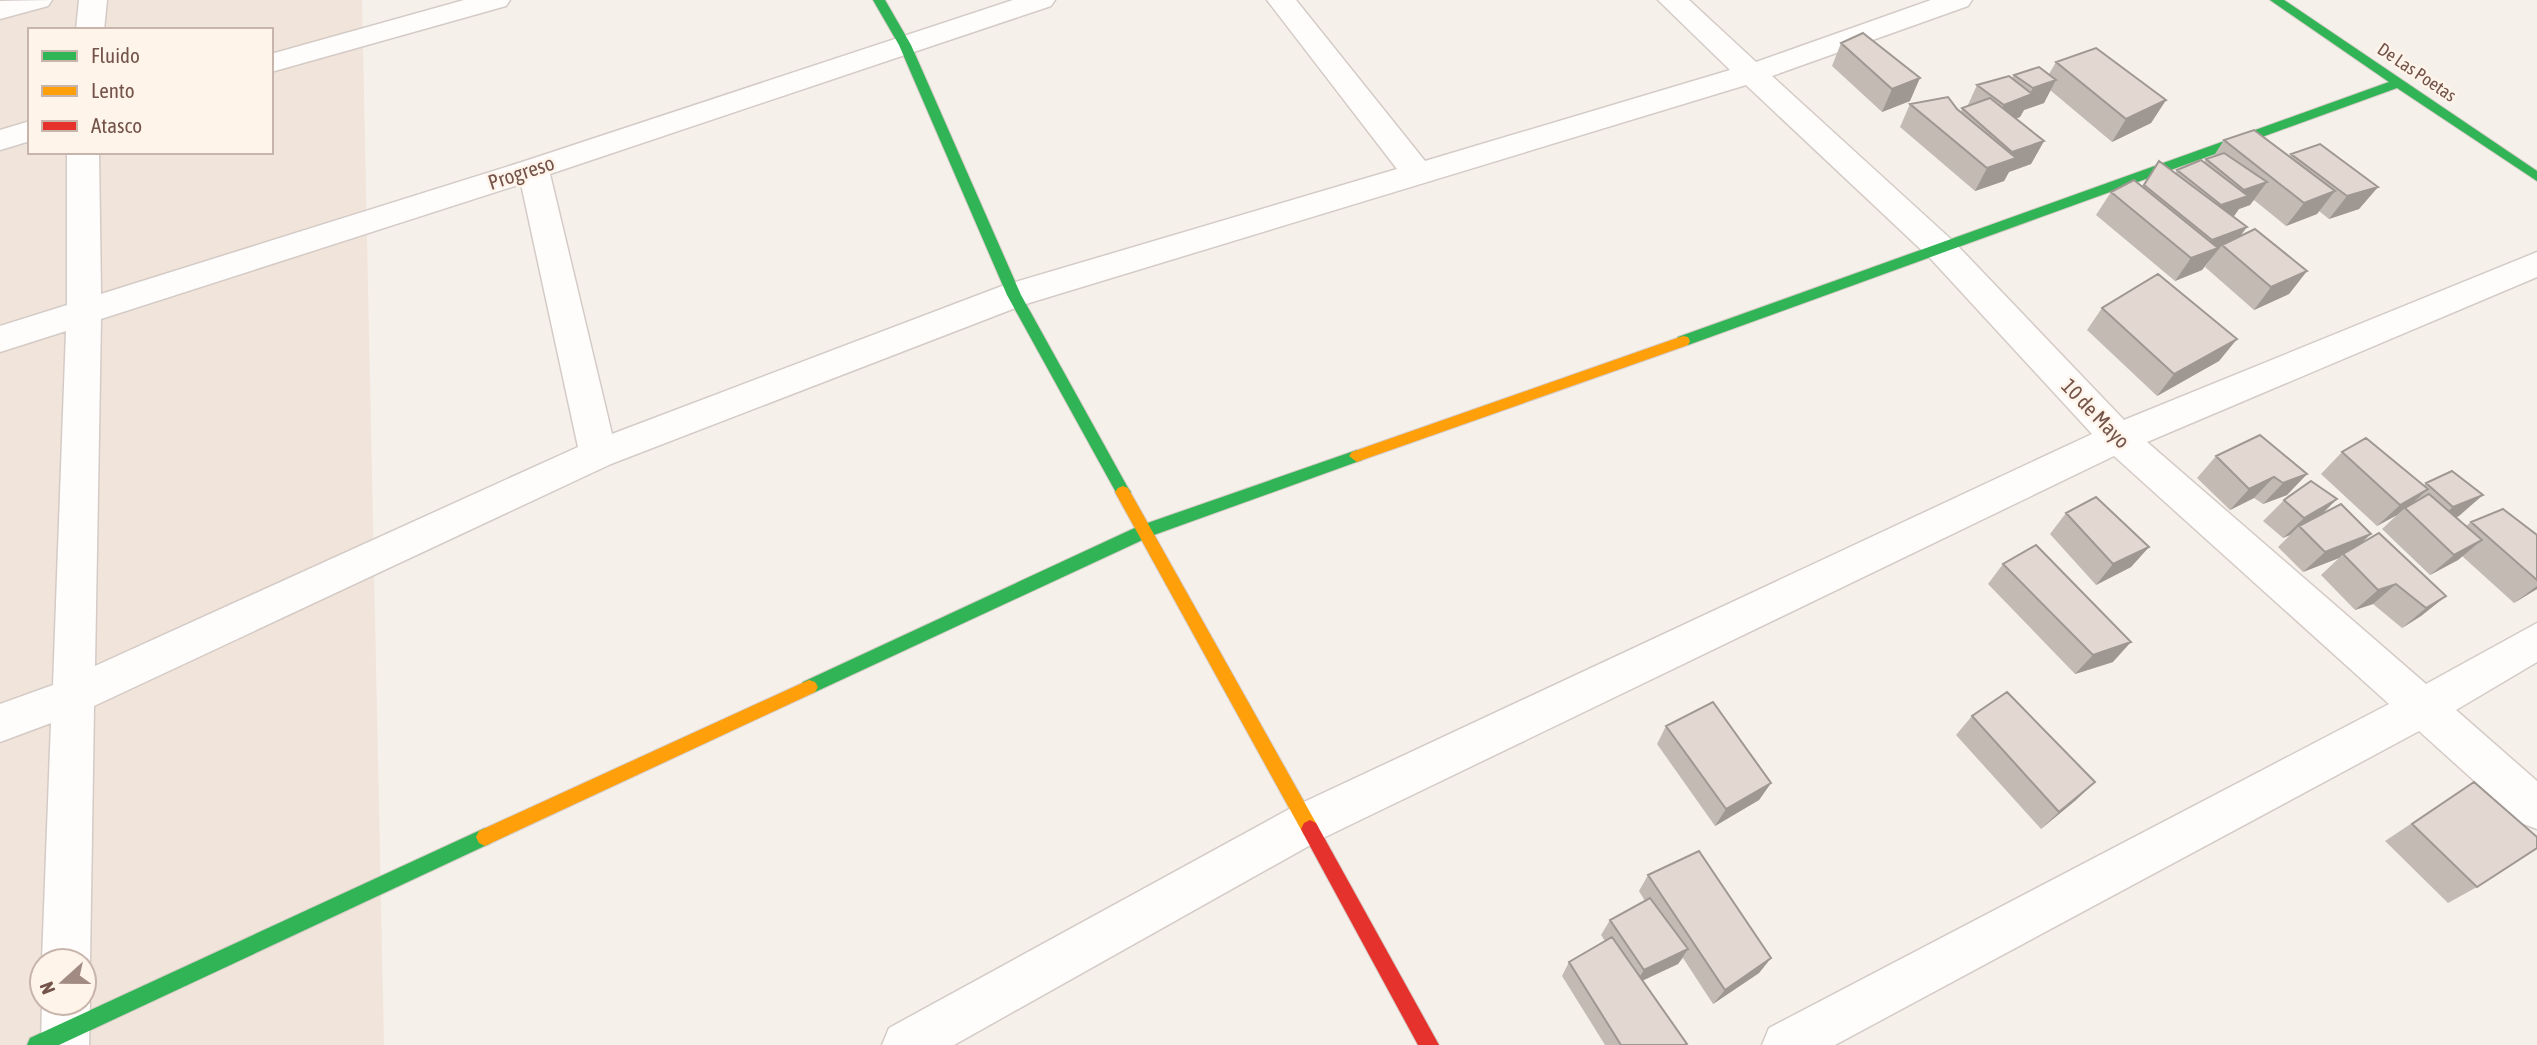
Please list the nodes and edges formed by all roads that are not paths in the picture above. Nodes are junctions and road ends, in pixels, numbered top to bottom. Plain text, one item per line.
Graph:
1 (38, 0) edge
2 (93, 0) edge
3 (496, 0) edge
4 (879, 0) edge
5 (1041, 0) edge
6 (1281, 0) edge
7 (1672, 0) edge
8 (1958, 0) edge
9 (2276, 0) edge
10 (0, 10) edge
11 (90, 28) edge
12 (905, 45) junction
13 (273, 62) edge
14 (1753, 72) junction
15 (2399, 83) junction
16 (28, 132) edge
17 (0, 140) edge
18 (83, 154) edge
19 (533, 169) junction
20 (1418, 174) junction
21 (2537, 177) edge
22 (1942, 250) junction
23 (2537, 264) edge
24 (1014, 295) junction
25 (84, 312) junction
26 (0, 339) edge
27 (2119, 438) junction
28 (598, 454) junction
29 (1145, 531) junction
30 (2537, 641) edge
31 (72, 696) junction
32 (2421, 709) junction
33 (0, 723) edge
34 (2537, 809) edge
35 (1307, 823) junction
36 (66, 947) edge
37 (58, 1031) edge
38 (906, 1045) edge
39 (1429, 1045) edge
40 (1786, 1045) edge

1 - 10 street
2 - 11 street
3 - 13 street
4 - 12 street
5 - 12 street, Progreso
6 - 20 street
7 - 14 street, 10 de Mayo
8 - 14 street
9 - 15 street, De Las Poetas
12 - 19 street, Progreso
12 - 24 street
14 - 20 street
14 - 22 street, 10 de Mayo
15 - 21 street, De Las Poetas
15 - 22 street
16 - 17 street
18 - 25 street
19 - 25 street, Progreso
19 - 28 street
20 - 24 street
22 - 27 street, 10 de Mayo
22 - 29 street
23 - 27 street
24 - 28 street
24 - 29 street
25 - 26 street, Progreso
25 - 31 street
27 - 32 street, 10 de Mayo
27 - 35 street
28 - 31 street
29 - 35 street
29 - 37 street
30 - 32 street
31 - 33 street
31 - 36 street
32 - 34 street, 10 de Mayo
32 - 40 street
35 - 38 street
35 - 39 street

